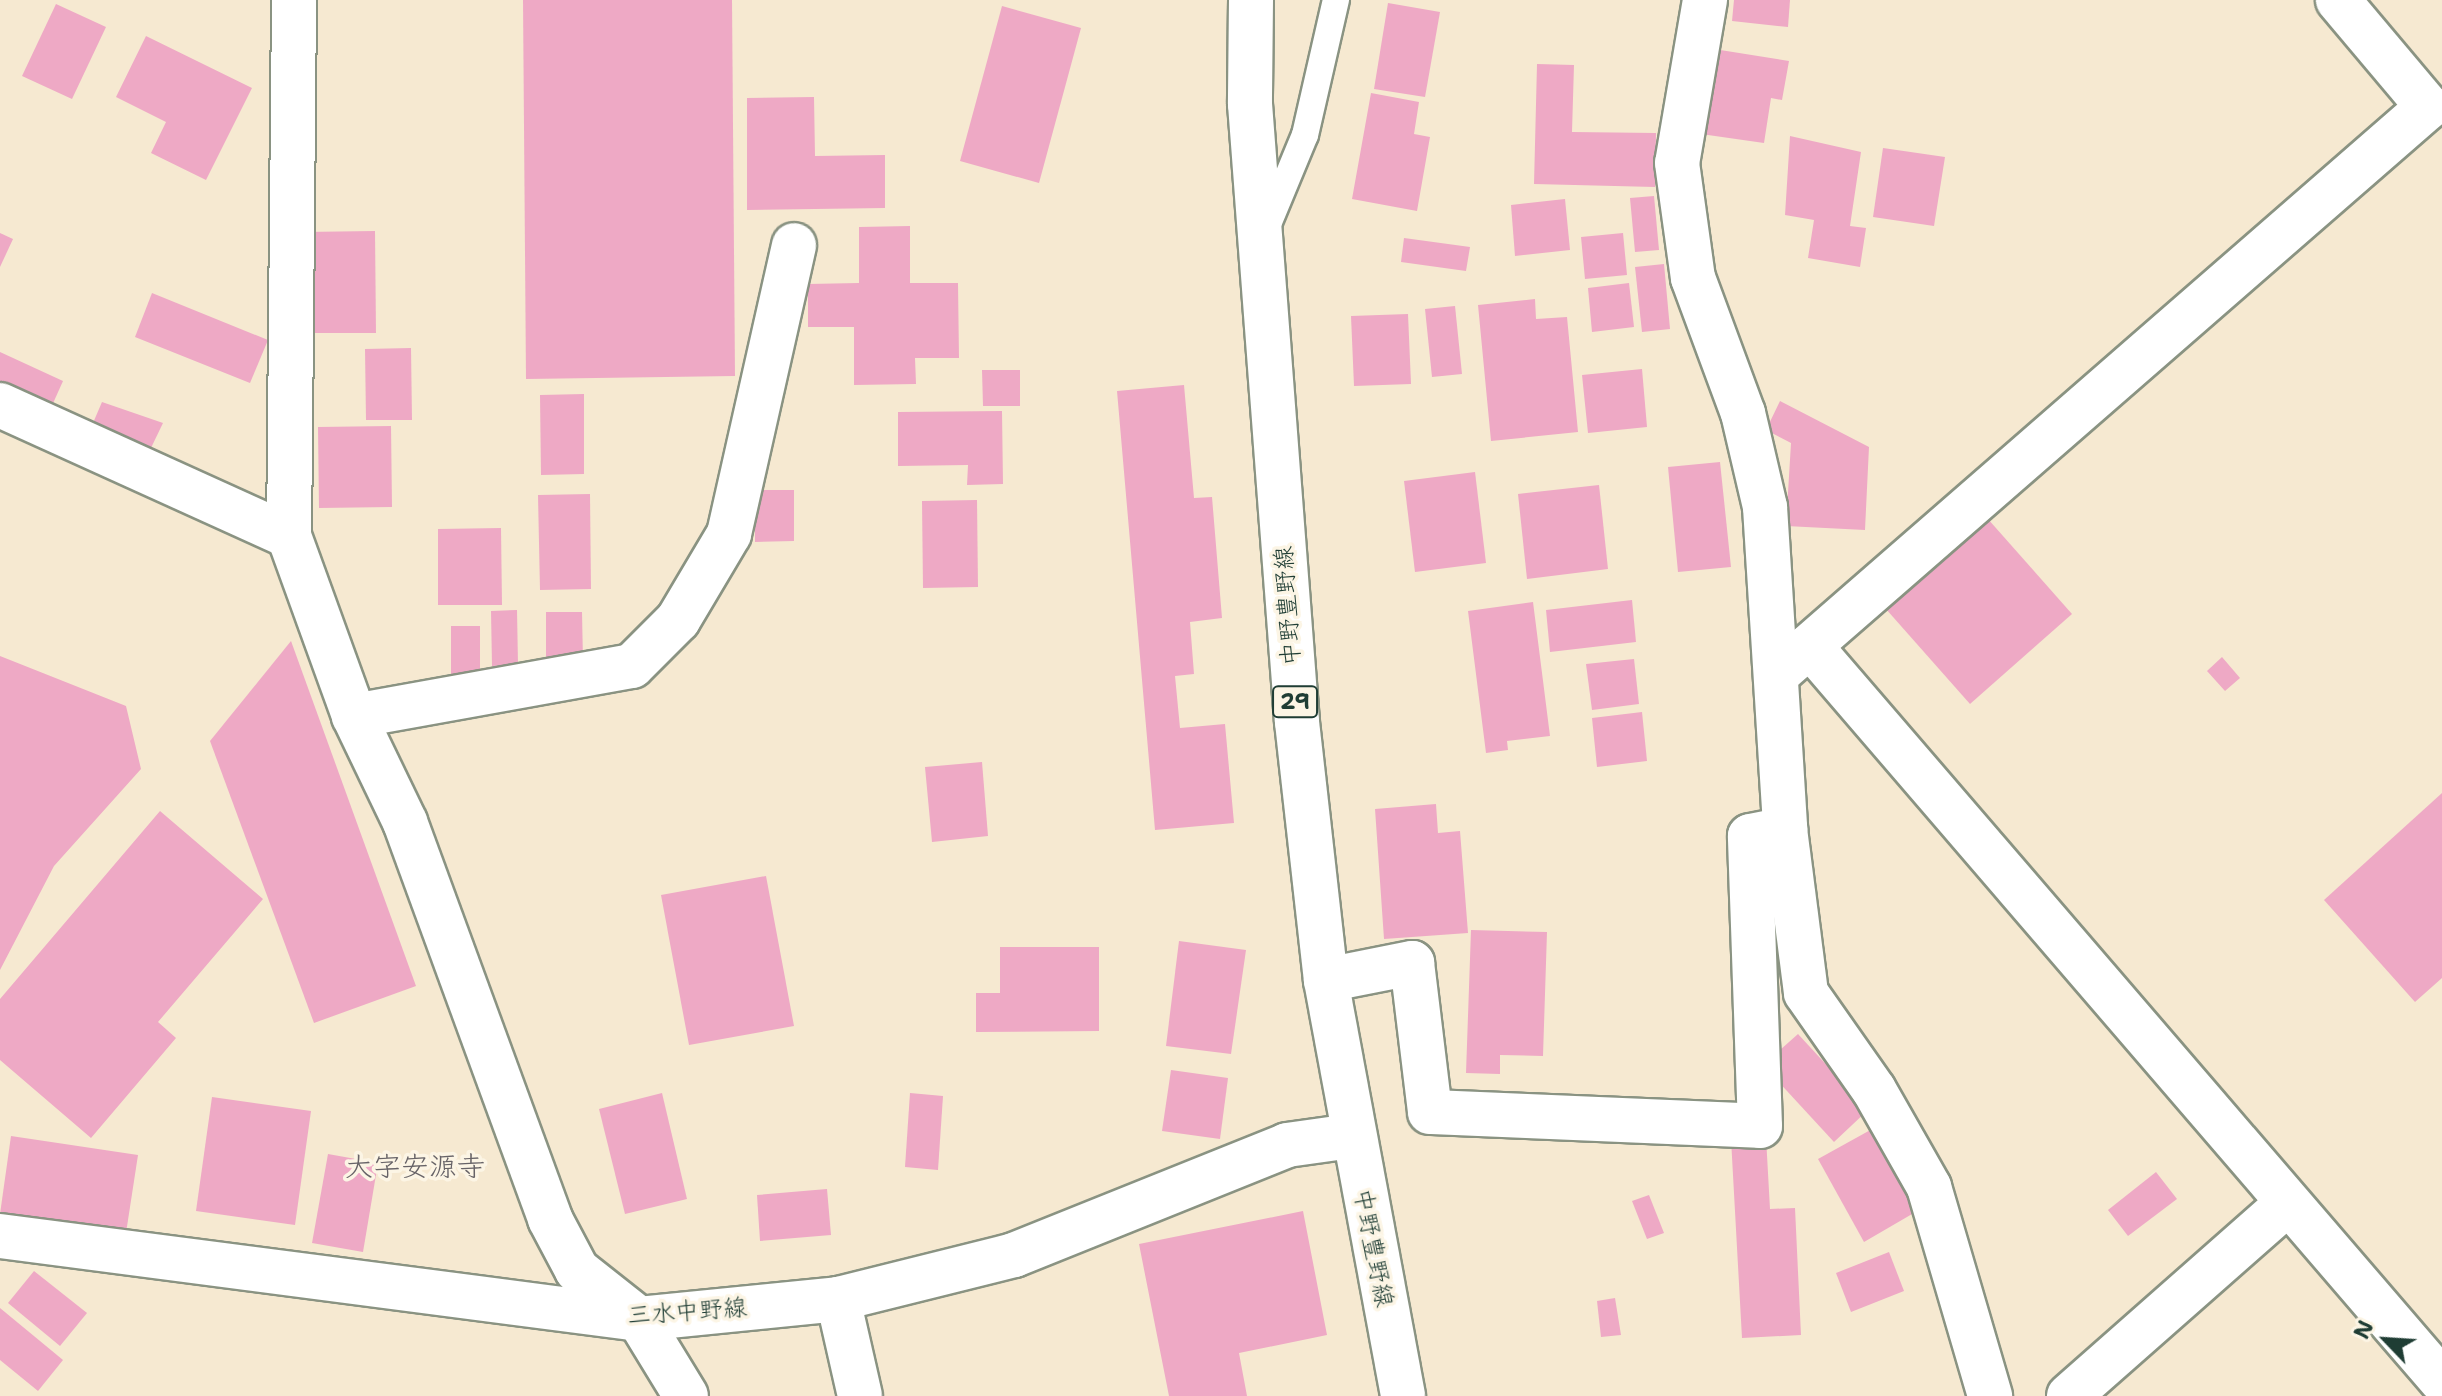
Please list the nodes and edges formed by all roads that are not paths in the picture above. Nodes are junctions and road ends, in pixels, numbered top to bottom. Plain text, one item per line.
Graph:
1 (294, 0) edge
2 (1251, 0) edge
3 (1336, 0) edge
4 (1705, 0) edge
5 (2338, 0) edge
6 (2435, 115) edge
7 (1260, 242) junction
8 (794, 245) dead end
9 (0, 405) edge
10 (289, 536) junction
11 (1810, 646) junction
12 (1776, 675) junction
13 (354, 716) junction
14 (1785, 829) junction
15 (1326, 980) junction
16 (1351, 1136) junction
17 (2288, 1203) junction
18 (0, 1236) edge
19 (838, 1299) junction
20 (639, 1319) junction
21 (2442, 1381) edge
22 (686, 1396) edge
23 (860, 1396) edge
24 (1403, 1396) edge
25 (1990, 1396) edge
26 (2069, 1396) edge

1 - 10 street
2 - 7 street, 中野豊野線 / 29
3 - 7 lane
4 - 12 street
5 - 6 street
6 - 11 street
7 - 15 street, 中野豊野線 / 29
8 - 13 street
9 - 10 street
10 - 13 street
11 - 12 street
11 - 17 street
12 - 14 street
13 - 20 street
14 - 15 street
14 - 25 street
15 - 16 street, 中野豊野線 / 29
16 - 19 street, 三水中野線
16 - 24 street, 中野豊野線 / 29
17 - 21 street
17 - 26 street
18 - 20 street, 三水中野線
19 - 20 street, 三水中野線
19 - 23 street
20 - 22 street

